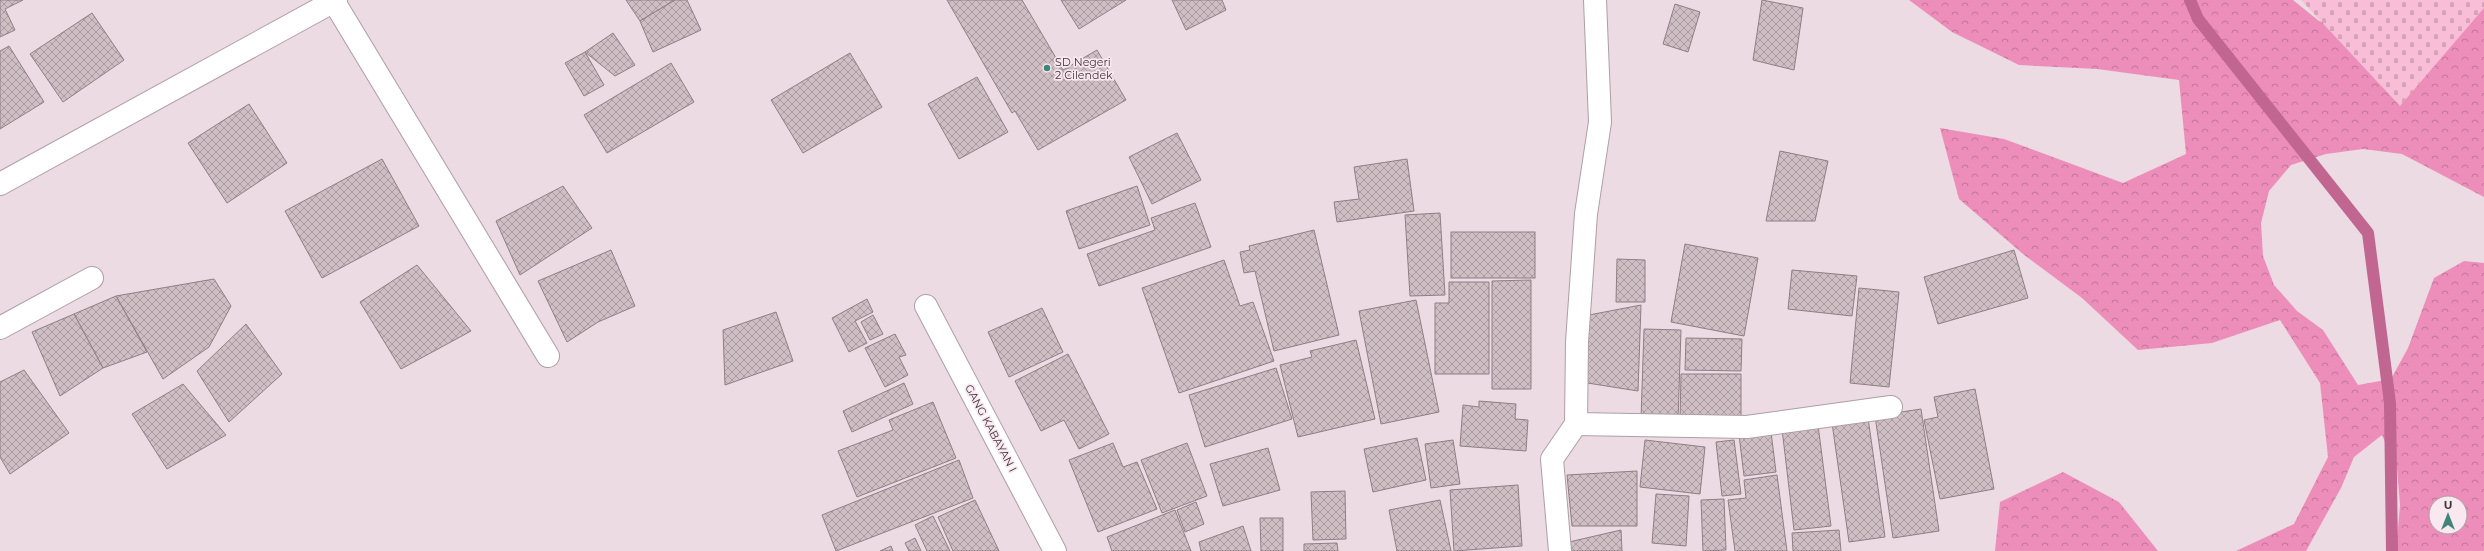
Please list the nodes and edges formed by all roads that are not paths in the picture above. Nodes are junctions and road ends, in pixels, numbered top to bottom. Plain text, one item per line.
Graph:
1 (334, 0) edge
2 (1595, 0) edge
3 (0, 184) edge
4 (92, 278) dead end
5 (926, 306) dead end
6 (0, 328) edge
7 (548, 356) dead end
8 (1891, 407) dead end
9 (1576, 424) junction
10 (1055, 551) edge
11 (1560, 551) edge

1 - 3 street
1 - 7 street
2 - 9 street
4 - 6 street
5 - 10 street, GANG KABAYAN I
8 - 9 street
9 - 11 street

